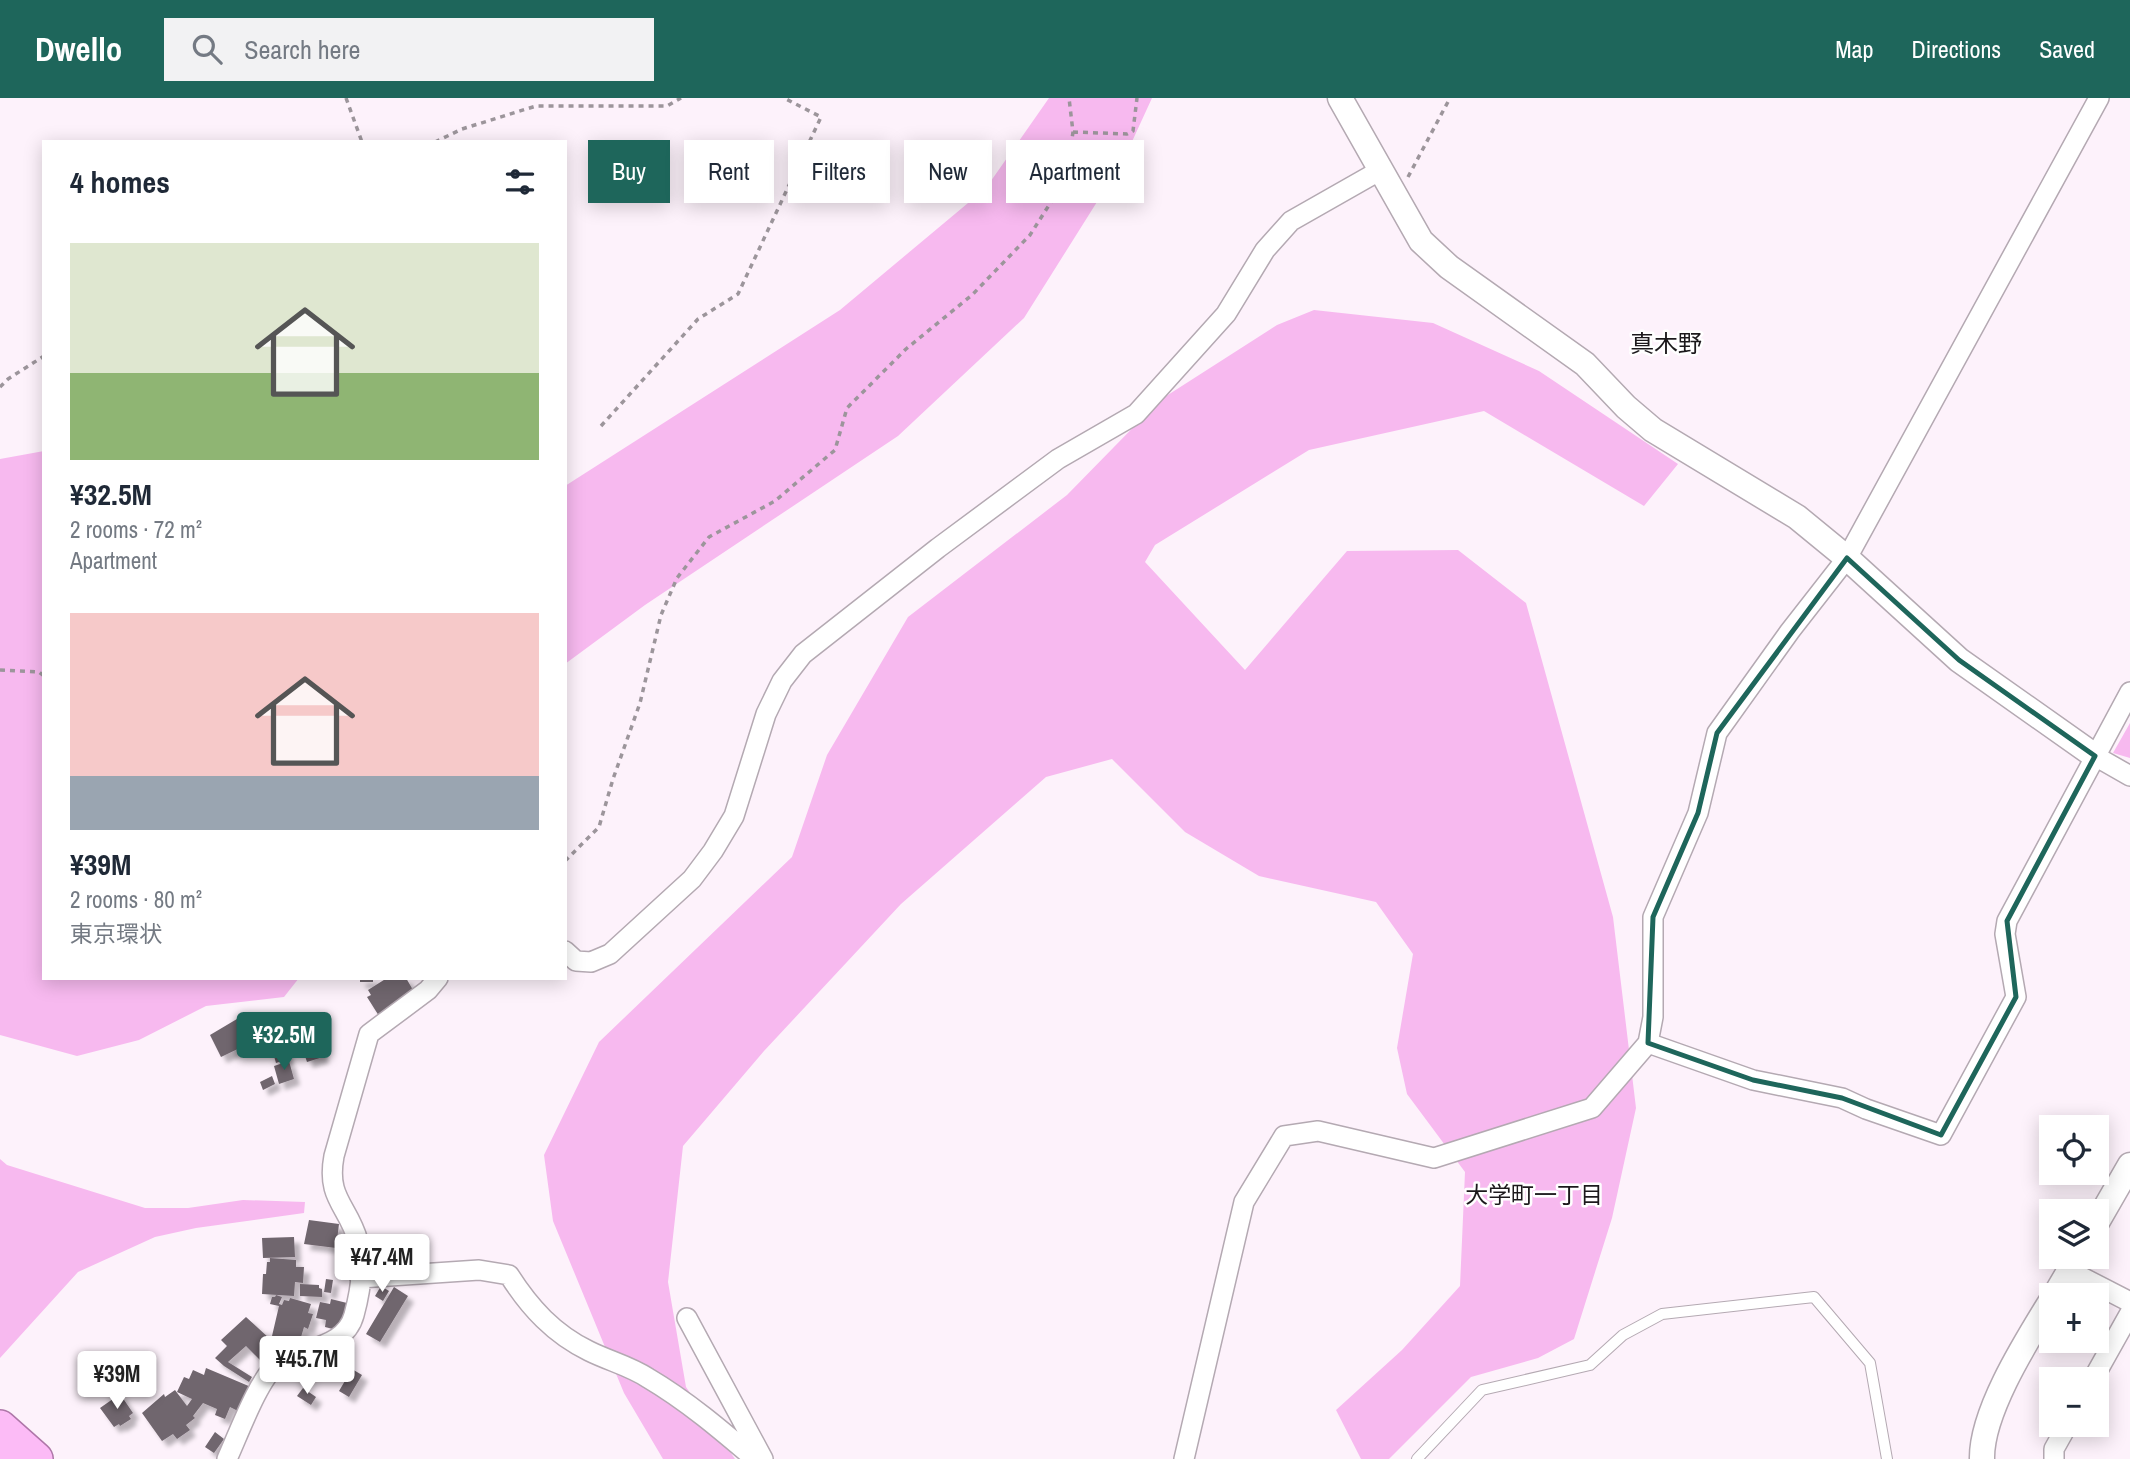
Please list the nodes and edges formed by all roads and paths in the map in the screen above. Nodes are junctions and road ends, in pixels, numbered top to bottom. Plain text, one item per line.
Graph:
1 (346, 98) edge
2 (681, 98) edge
3 (784, 98) edge
4 (1069, 98) edge
5 (1137, 98) edge
6 (1339, 98) edge
7 (1450, 98) edge
8 (2098, 98) edge
9 (675, 99) edge
10 (1073, 132) junction
11 (361, 140) edge
12 (440, 140) edge
13 (1379, 171) junction
14 (1396, 200) junction
15 (42, 357) edge
16 (0, 387) edge
17 (601, 426) dead end
18 (1847, 558) junction
19 (0, 670) edge
20 (42, 675) edge
21 (2130, 692) edge
22 (2095, 756) junction
23 (2130, 776) edge
24 (567, 860) edge
25 (567, 953) edge
26 (436, 980) edge
27 (1648, 1043) junction
28 (2130, 1165) edge
29 (2109, 1201) edge
30 (2081, 1269) edge
31 (360, 1278) junction
32 (2130, 1302) edge
33 (2130, 1313) edge
34 (687, 1318) dead end
35 (2039, 1320) edge
36 (2100, 1367) edge
37 (0, 1427) edge
38 (2061, 1437) edge
39 (36, 1459) edge
40 (227, 1459) edge
41 (755, 1459) edge
42 (764, 1459) edge
43 (1184, 1459) edge
44 (1417, 1459) edge
45 (1887, 1459) edge
46 (1982, 1459) edge
47 (2054, 1459) edge

1 - 11 path
2 - 9 path
3 - 17 path
4 - 10 path
5 - 10 path
6 - 13 street
7 - 14 path
8 - 18 street
9 - 12 path
10 - 24 path
13 - 14 street
13 - 25 street
14 - 18 street
15 - 16 path
18 - 22 street
18 - 27 street
19 - 20 path
21 - 22 street
22 - 23 street
22 - 27 street
26 - 31 street
27 - 43 street
28 - 29 street
30 - 32 street
31 - 40 street
31 - 41 street
33 - 36 street
34 - 42 street
35 - 46 street
37 - 39 highway
38 - 47 street
44 - 45 lane

